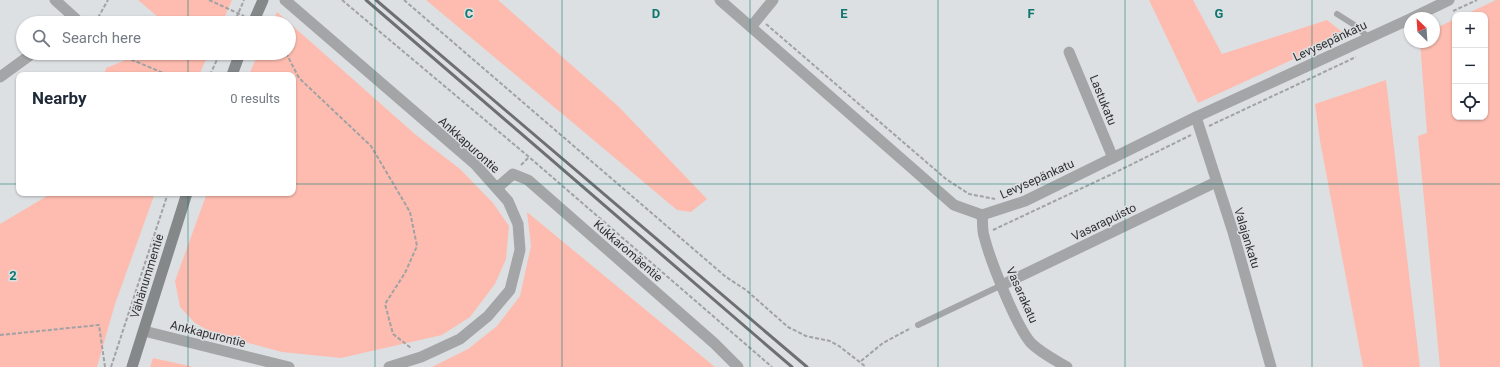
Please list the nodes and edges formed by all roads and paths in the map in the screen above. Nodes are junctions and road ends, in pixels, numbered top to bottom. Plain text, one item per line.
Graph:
1 (55, 0) edge
2 (108, 0) edge
3 (209, 0) edge
4 (244, 0) edge
5 (263, 0) edge
6 (285, 0) edge
7 (342, 0) edge
8 (404, 0) edge
9 (720, 0) edge
10 (773, 0) edge
11 (1449, 0) edge
12 (1424, 12) edge
13 (1337, 14) dead end
14 (73, 16) edge
15 (99, 16) edge
16 (237, 16) edge
17 (243, 16) edge
18 (253, 16) edge
19 (760, 18) junction
20 (1404, 21) edge
21 (751, 27) junction
22 (1369, 38) junction
23 (1069, 52) dead end
24 (23, 60) edge
25 (132, 60) edge
26 (217, 60) edge
27 (238, 60) edge
28 (290, 60) edge
29 (161, 72) edge
30 (211, 72) edge
31 (233, 72) edge
32 (296, 72) edge
33 (296, 72) edge
34 (0, 77) edge
35 (1196, 117) junction
36 (1112, 158) junction
37 (1216, 182) junction
38 (497, 188) junction
39 (167, 196) edge
40 (186, 196) edge
41 (998, 210) junction
42 (982, 215) junction
43 (1006, 224) dead end
44 (1002, 285) junction
45 (918, 325) joint
46 (144, 331) junction
47 (0, 335) edge
48 (421, 357) junction
49 (861, 361) junction
50 (105, 367) edge
51 (111, 367) edge
52 (132, 367) edge
53 (289, 367) edge
54 (389, 367) edge
55 (738, 367) edge
56 (772, 367) edge
57 (866, 367) edge
58 (1067, 367) edge
59 (1271, 367) edge

1 - 14 street
2 - 15 path
3 - 17 path
4 - 16 path, bridge
5 - 18 main road, bridge
6 - 38 street, Ankkapurontie
7 - 56 path
8 - 49 path
9 - 21 street
10 - 19 street
11 - 12 street, Levysepänkatu
13 - 22 lane
19 - 21 street
19 - 41 path
20 - 22 street, Levysepänkatu
21 - 42 street
22 - 35 street, Levysepänkatu
23 - 36 street, Lastukatu
24 - 34 street
25 - 29 path
26 - 30 path
27 - 31 main road
28 - 33 path
32 - 48 path
35 - 36 street, Levysepänkatu
35 - 37 street, Valajankatu
36 - 41 street, Levysepänkatu
37 - 44 street, Vasarapuisto
37 - 59 street, Valajankatu
38 - 48 street, Ankkapurontie
38 - 55 street, Kukkaromäentie
39 - 51 path
40 - 46 main road, Vähänummentie
41 - 42 street, Levysepänkatu
41 - 43 path
42 - 44 street, Vasarakatu
44 - 45 lane
44 - 58 street, Vasarakatu
45 - 49 path
46 - 52 main road, Vähänummentie
46 - 53 street, Ankkapurontie
47 - 50 path
48 - 54 street, Ankkapurontie
49 - 57 path

